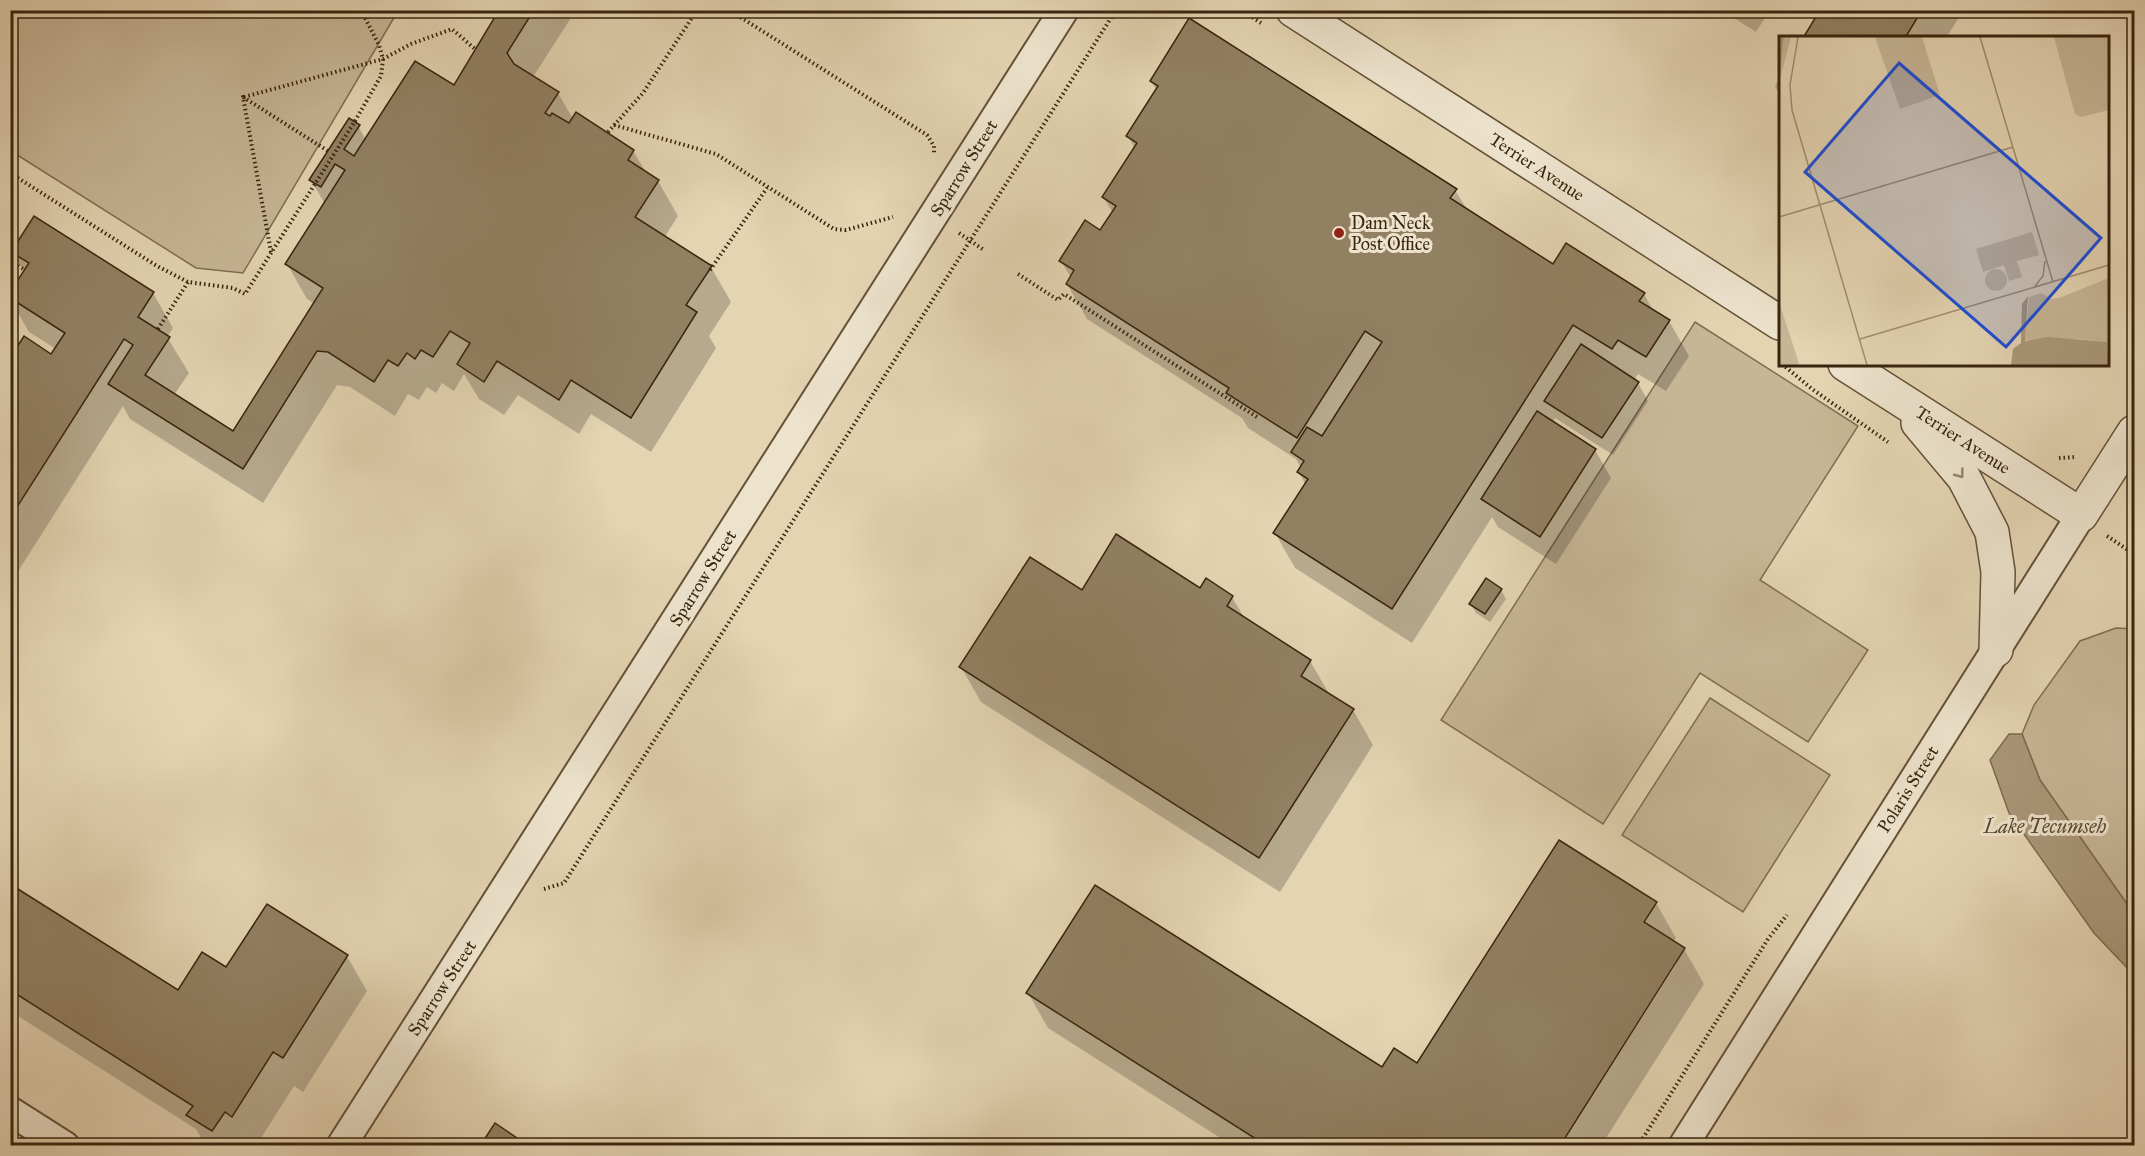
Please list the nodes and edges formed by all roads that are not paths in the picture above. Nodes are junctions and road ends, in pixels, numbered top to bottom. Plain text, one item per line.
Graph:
1 (1064, 10) edge
2 (1293, 10) edge
3 (1779, 322) edge
4 (1848, 366) edge
5 (1896, 397) junction
6 (2134, 432) edge
7 (2096, 521) junction
8 (1996, 650) junction
9 (10, 1111) edge
10 (65, 1146) edge
11 (341, 1146) edge
12 (1683, 1146) edge

1 - 11 street, Sparrow Street
2 - 3 street, Terrier Avenue
4 - 5 street, Terrier Avenue
5 - 7 street, Terrier Avenue
5 -> 8 street
6 - 7 street, Polaris Street
7 - 8 street, Polaris Street
8 - 12 street, Polaris Street
9 - 10 street

